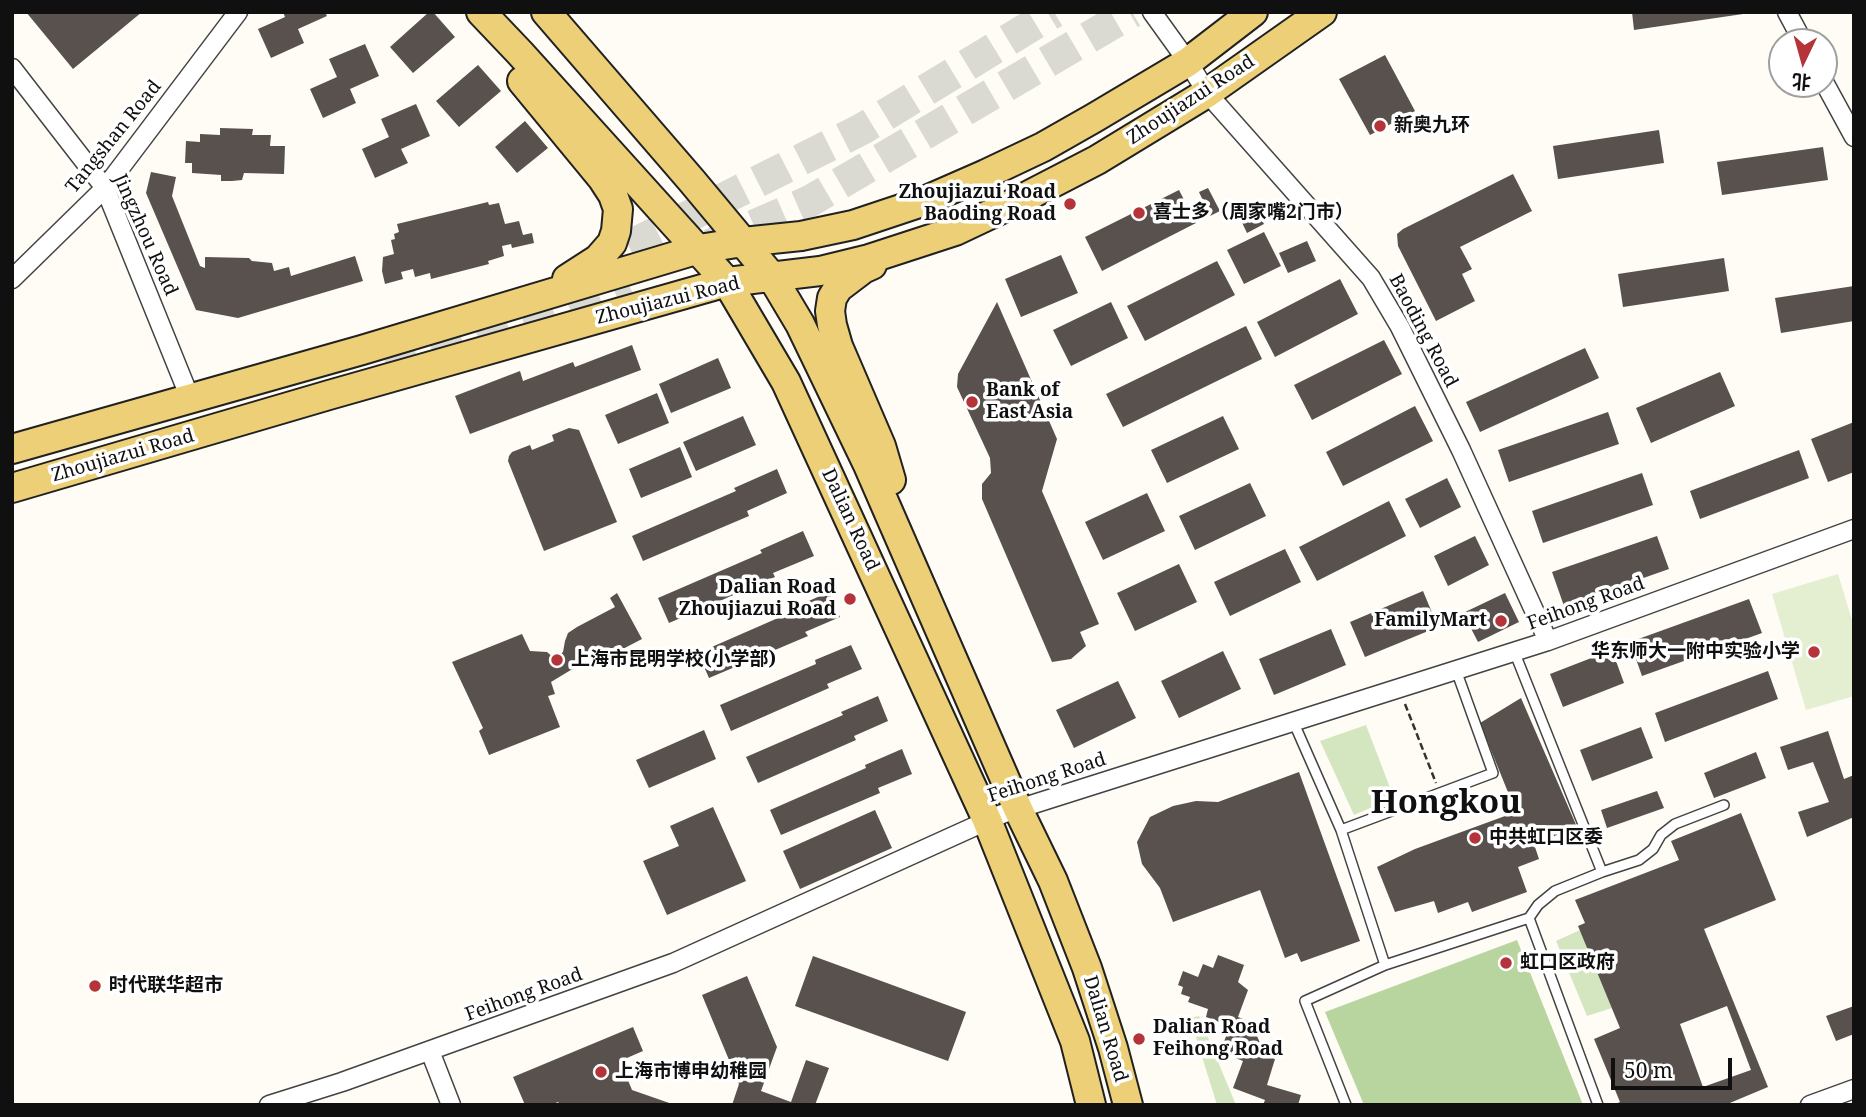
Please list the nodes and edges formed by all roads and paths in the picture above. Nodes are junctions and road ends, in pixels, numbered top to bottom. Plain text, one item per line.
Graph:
1 (238, 12) edge
2 (546, 12) edge
3 (1152, 12) edge
4 (1253, 12) edge
5 (1322, 12) edge
6 (1787, 12) edge
7 (483, 15) edge
8 (1796, 28) edge
9 (1188, 62) junction
10 (12, 68) edge
11 (1207, 93) junction
12 (1833, 98) edge
13 (1854, 138) edge
14 (105, 188) junction
15 (743, 242) junction
16 (922, 242) junction
17 (699, 249) junction
18 (772, 277) junction
19 (12, 279) edge
20 (727, 282) junction
21 (495, 310) junction
22 (190, 398) junction
23 (12, 449) edge
24 (12, 488) edge
25 (1854, 529) edge
26 (903, 545) junction
27 (1548, 641) junction
28 (1514, 651) junction
29 (1456, 670) junction
30 (1399, 688) junction
31 (1293, 721) junction
32 (1440, 794) junction
33 (1724, 805) dead end
34 (1018, 808) junction
35 (987, 820) junction
36 (1341, 830) junction
37 (1602, 872) junction
38 (1530, 918) junction
39 (1385, 965) junction
40 (430, 1051) junction
41 (1854, 1089) edge
42 (269, 1105) edge
43 (450, 1105) edge
44 (1091, 1105) edge
45 (1128, 1105) edge
46 (1346, 1105) edge
47 (1598, 1105) edge
48 (1810, 1105) edge

1 - 14 street, Tangshan Road
2 - 15 main road, Dalian Road
3 - 9 street, Baoding Road
4 - 9 main road, Zhoujiazui Road
5 - 11 main road, Zhoujiazui Road
6 - 8 street
7 - 17 main road, Dalian Road
7 - 21 main road
9 - 11 street, Baoding Road
9 - 15 main road, Zhoujiazui Road
10 - 14 street, Jingzhou Road
11 - 16 main road, Zhoujiazui Road
11 - 27 street, Baoding Road
12 - 13 street
14 - 19 street, Tangshan Road
14 - 22 street, Jingzhou Road
15 - 17 main road, Zhoujiazui Road
15 - 18 main road, Dalian Road
16 - 18 main road, Zhoujiazui Road
16 - 26 main road
17 - 20 main road, Dalian Road
17 - 21 main road, Zhoujiazui Road
18 - 20 main road, Zhoujiazui Road
18 - 26 main road, Dalian Road
20 - 24 main road, Zhoujiazui Road
20 - 35 main road, Dalian Road
21 - 22 main road, Zhoujiazui Road
22 - 23 main road, Zhoujiazui Road
25 - 27 street, Feihong Road
26 - 34 main road, Dalian Road
27 - 28 street, Feihong Road
28 - 29 street, Feihong Road
28 - 37 lane
29 - 30 street, Feihong Road
29 - 32 lane
30 - 31 street, Feihong Road
30 - 32 path
31 - 34 street, Feihong Road
31 - 36 lane
32 - 36 lane
33 - 37 lane
34 - 35 street, Feihong Road
34 - 45 main road, Dalian Road
35 - 40 street, Feihong Road
35 - 44 main road, Dalian Road
36 - 39 lane
37 - 38 lane
38 - 39 lane
38 - 47 lane
39 - 46 lane
40 - 42 street, Feihong Road
40 - 43 street
41 - 48 street

